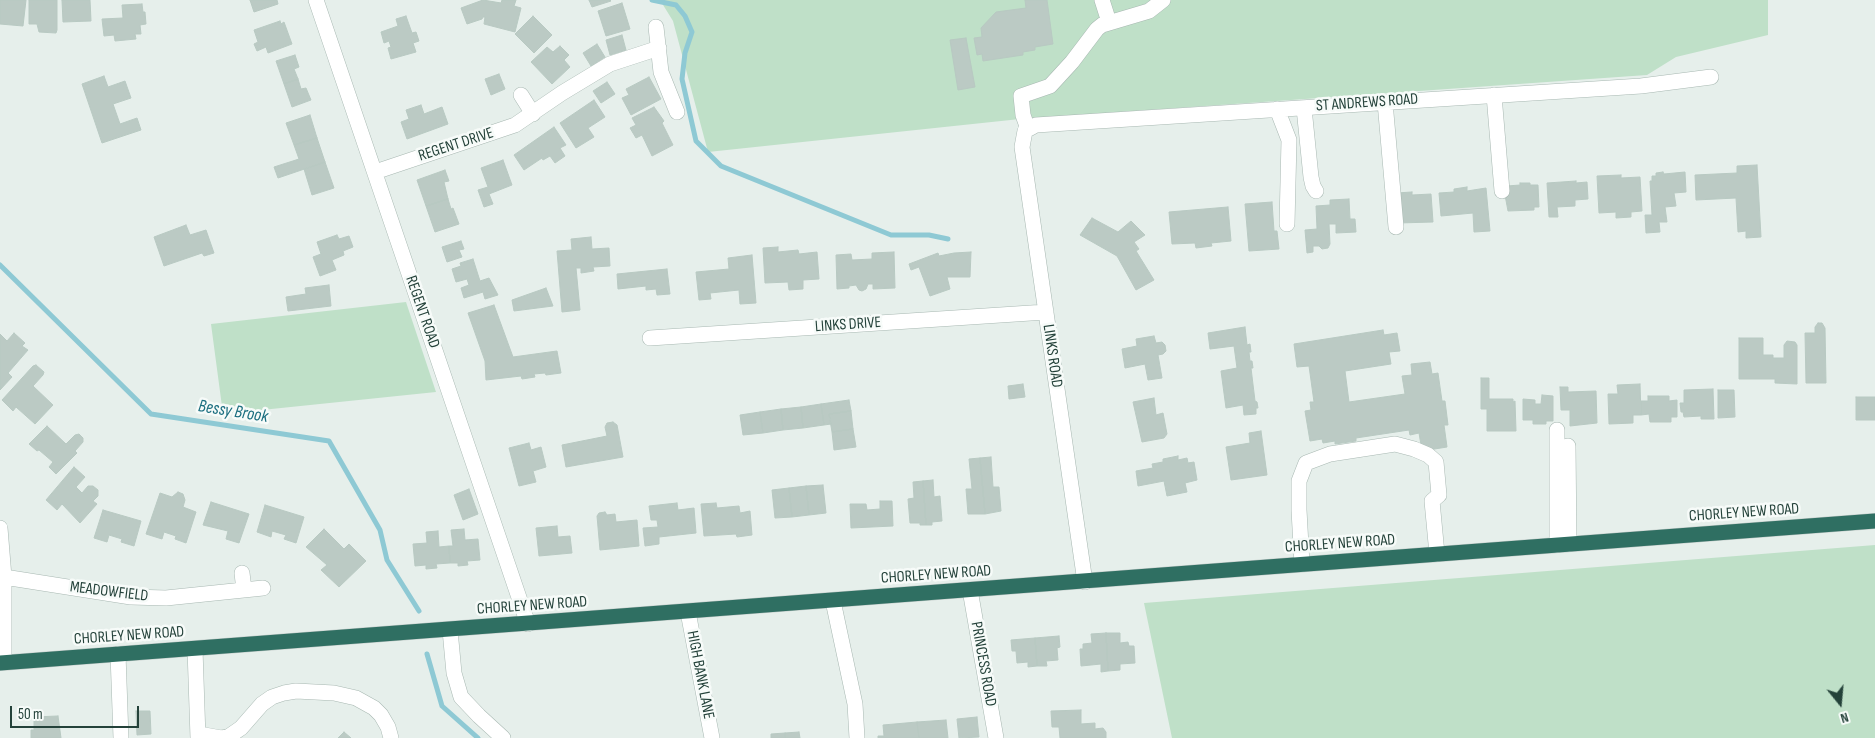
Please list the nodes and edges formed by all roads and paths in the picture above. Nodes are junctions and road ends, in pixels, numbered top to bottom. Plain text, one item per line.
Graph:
1 (316, 0) edge
2 (1102, 0) edge
3 (1162, 0) edge
4 (1109, 22) junction
5 (656, 27) dead end
6 (659, 48) junction
7 (1712, 77) dead end
8 (521, 95) dead end
9 (1494, 96) junction
10 (1385, 102) junction
11 (1304, 108) junction
12 (1277, 109) junction
13 (677, 112) dead end
14 (534, 114) junction
15 (1026, 130) junction
16 (375, 172) junction
17 (1502, 191) dead end
18 (1316, 192) dead end
19 (1287, 224) dead end
20 (1396, 228) dead end
21 (1046, 312) junction
22 (650, 338) dead end
23 (1557, 430) dead end
24 (1568, 446) dead end
25 (1875, 521) edge
26 (0, 528) edge
27 (1563, 545) junction
28 (2, 554) edge
29 (1437, 554) junction
30 (1302, 564) junction
31 (242, 573) dead end
32 (4, 577) junction
33 (1085, 582) junction
34 (263, 588) dead end
35 (244, 590) junction
36 (970, 590) junction
37 (833, 601) junction
38 (688, 612) junction
39 (528, 624) junction
40 (450, 630) junction
41 (195, 649) junction
42 (118, 654) junction
43 (2, 662) edge
44 (198, 736) edge
45 (121, 738) edge
46 (391, 738) edge
47 (503, 738) edge
48 (712, 738) edge
49 (856, 738) edge
50 (996, 738) edge

1 - 16 street, REGENT ROAD
2 - 4 street
3 - 4 street
4 - 15 street, LINKS ROAD
5 - 6 street
6 - 13 street
6 - 14 street, REGENT DRIVE
7 - 9 street, ST ANDREWS ROAD
8 - 14 street
9 - 10 street, ST ANDREWS ROAD
9 - 17 street
10 - 11 street, ST ANDREWS ROAD
10 - 20 street
11 - 12 street, ST ANDREWS ROAD
11 - 18 street
12 - 15 street, ST ANDREWS ROAD
12 - 19 street
14 - 16 street, REGENT DRIVE
15 - 21 street, LINKS ROAD
16 - 39 street, REGENT ROAD
21 - 22 street, LINKS DRIVE
21 - 33 street, LINKS ROAD
23 - 27 street
24 - 27 street
25 - 27 highway, CHORLEY NEW ROAD
26 - 28 street
27 - 29 highway, CHORLEY NEW ROAD
28 - 32 street
29 - 30 highway, CHORLEY NEW ROAD
29 - 30 street
30 - 33 highway, CHORLEY NEW ROAD
31 - 35 street
32 - 35 street, MEADOWFIELD
32 - 43 street
33 - 36 highway, CHORLEY NEW ROAD
34 - 35 street, MEADOWFIELD
36 - 37 highway, CHORLEY NEW ROAD
36 - 50 street, PRINCESS ROAD
37 - 38 highway, CHORLEY NEW ROAD
37 - 49 street
38 - 39 highway, CHORLEY NEW ROAD
38 - 48 street, HIGH BANK LANE
39 - 40 highway, CHORLEY NEW ROAD
40 - 41 highway, CHORLEY NEW ROAD
40 - 47 street
41 - 42 highway, CHORLEY NEW ROAD
41 - 44 street
42 - 43 highway, CHORLEY NEW ROAD
42 - 45 street
44 - 46 street

